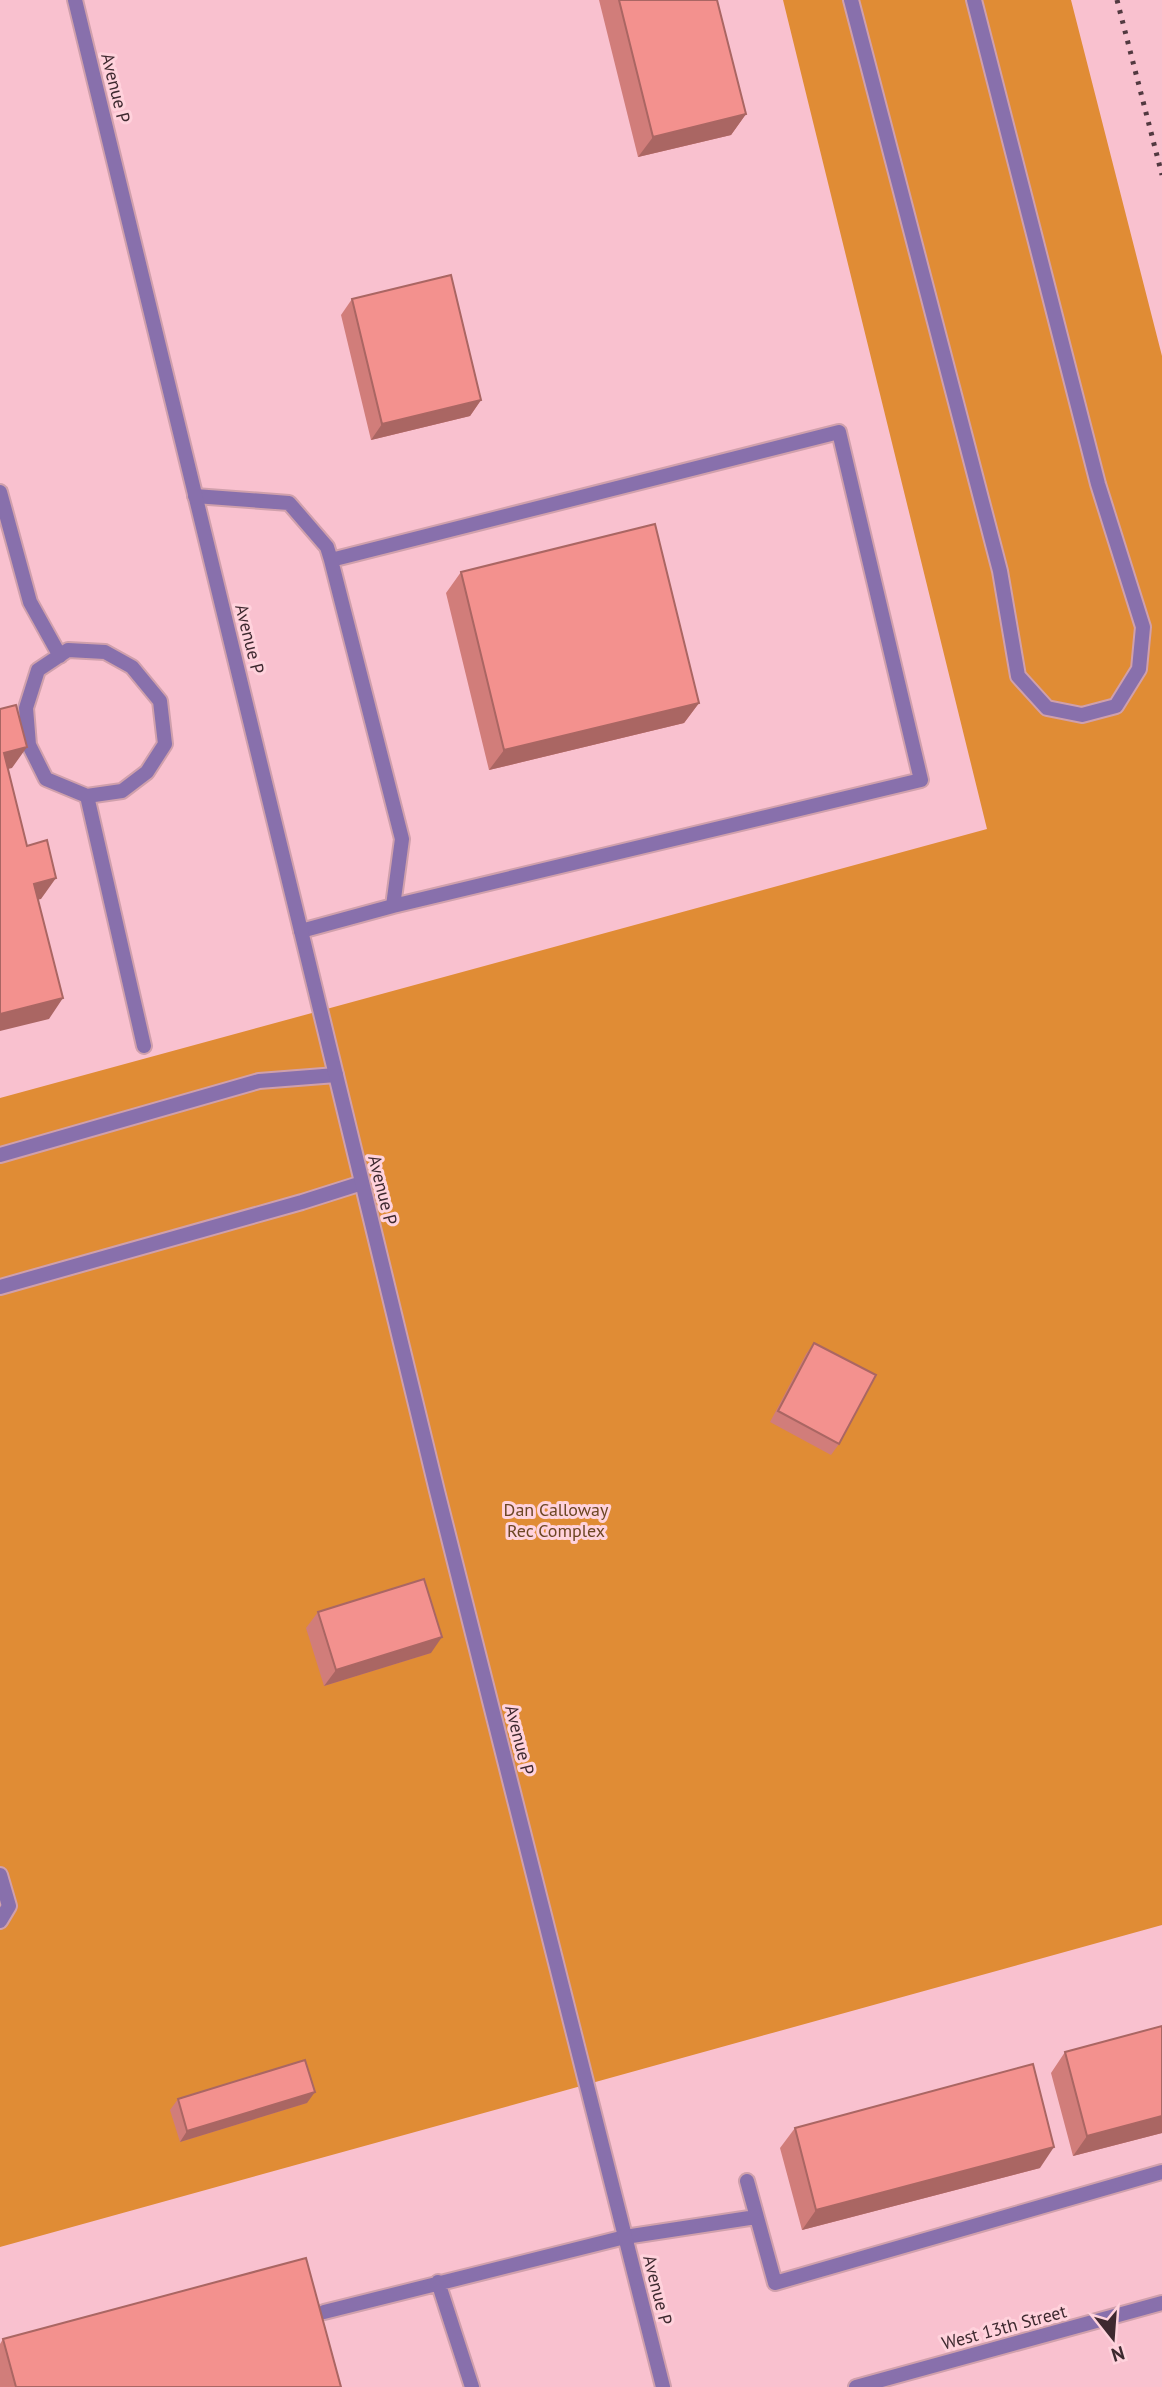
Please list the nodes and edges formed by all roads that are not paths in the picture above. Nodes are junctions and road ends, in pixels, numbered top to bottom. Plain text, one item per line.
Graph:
1 (75, 0) edge
2 (851, 0) edge
3 (974, 0) edge
4 (0, 492) edge
5 (195, 496) junction
6 (331, 560) junction
7 (60, 656) junction
8 (87, 796) junction
9 (393, 906) junction
10 (301, 931) junction
11 (145, 1046) dead end
12 (336, 1075) junction
13 (0, 1155) edge
14 (362, 1183) junction
15 (0, 1287) edge
16 (0, 1875) edge
17 (0, 1921) edge
18 (1162, 2172) edge
19 (747, 2180) dead end
20 (756, 2217) junction
21 (625, 2237) junction
22 (438, 2282) junction
23 (1162, 2303) edge
24 (324, 2312) edge
25 (472, 2387) edge
26 (663, 2387) edge
27 (856, 2387) edge

1 - 5 street, Avenue P
2 - 3 street
4 - 7 street
5 - 6 street
5 - 10 street, Avenue P
6 - 9 street
6 - 9 street
7 - 8 street
7 - 8 street
8 - 11 street
9 - 10 street
10 - 12 street, Avenue P
12 - 13 street
12 - 14 street, Avenue P
14 - 15 street
14 - 21 street, Avenue P
16 - 17 street
18 - 20 street
19 - 20 street
20 - 21 street
21 - 22 street
21 - 26 street, Avenue P
22 - 24 street
22 - 25 street
23 - 27 street, West 13th Street

